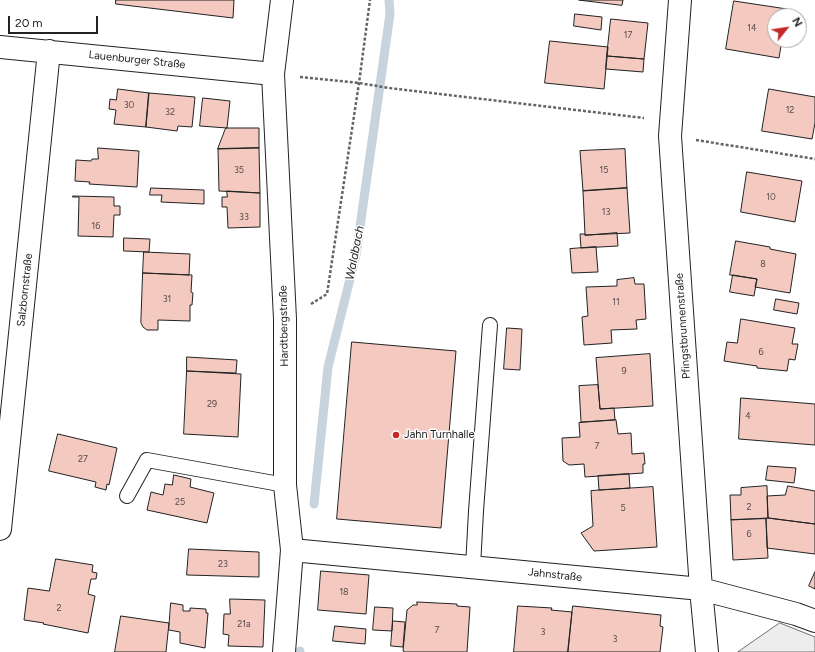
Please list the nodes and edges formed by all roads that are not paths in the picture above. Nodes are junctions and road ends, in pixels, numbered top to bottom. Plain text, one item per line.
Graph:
1 (282, 0) edge
2 (680, 0) edge
3 (0, 47) edge
4 (49, 52) junction
5 (273, 74) junction
6 (490, 325) dead end
7 (286, 486) junction
8 (127, 496) dead end
9 (0, 529) edge
10 (292, 550) junction
11 (473, 567) junction
12 (701, 589) junction
13 (815, 621) edge
14 (284, 652) edge
15 (707, 652) edge

1 - 5 street, Hardtbergstraße
2 - 12 street, Pfingstbrunnenstraße
3 - 4 street, Lauenburger Straße
4 - 5 street, Lauenburger Straße
4 - 9 street, Salzbornstraße
5 - 7 street, Hardtbergstraße
6 - 11 lane
7 - 8 lane
7 - 10 street, Hardtbergstraße
10 - 11 street, Jahnstraße
10 - 14 street, Hardtbergstraße
11 - 12 street, Jahnstraße
12 - 13 street, Jahnstraße
12 - 15 street, Pfingstbrunnenstraße

